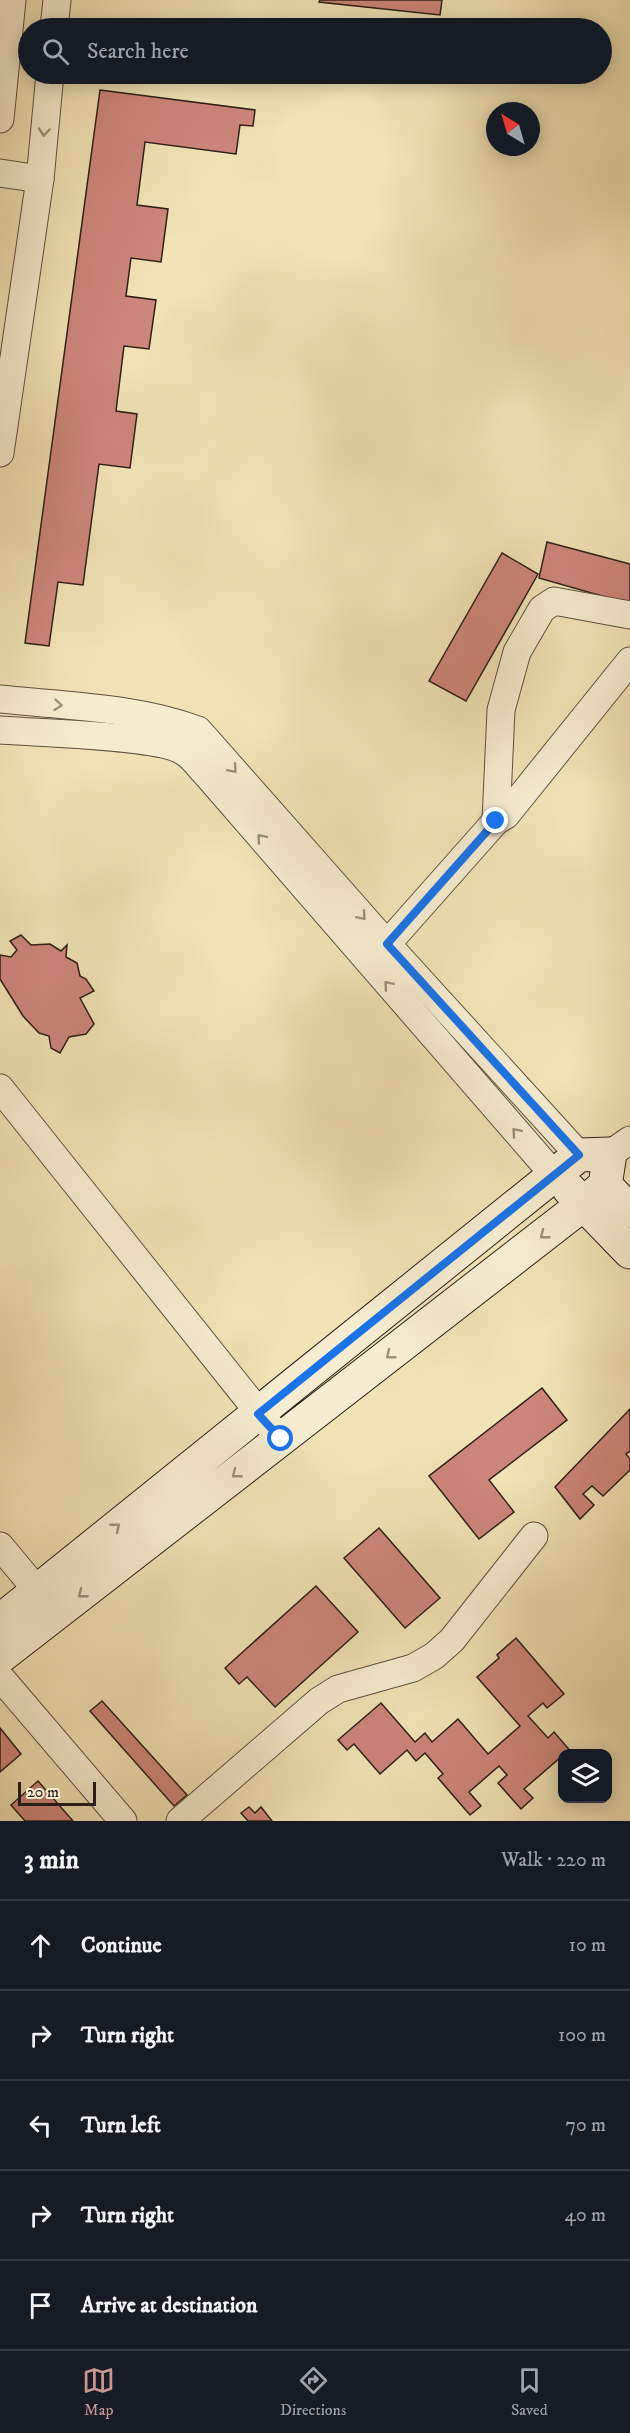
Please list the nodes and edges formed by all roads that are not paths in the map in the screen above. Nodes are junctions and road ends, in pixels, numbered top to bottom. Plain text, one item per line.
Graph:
1 (12, 0) edge
2 (57, 0) edge
3 (55, 18) edge
4 (49, 84) edge
5 (0, 119) edge
6 (0, 174) edge
7 (40, 179) junction
8 (0, 451) edge
9 (630, 615) edge
10 (630, 661) edge
11 (0, 699) edge
12 (0, 730) edge
13 (496, 821) junction
14 (387, 944) junction
15 (0, 1088) edge
16 (602, 1167) edge
17 (555, 1176) junction
18 (630, 1211) edge
19 (630, 1252) edge
20 (258, 1414) junction
21 (281, 1439) junction
22 (534, 1536) dead end
23 (0, 1546) edge
24 (47, 1602) junction
25 (0, 1621) edge
26 (0, 1657) edge
27 (0, 1677) edge
28 (123, 1821) edge
29 (180, 1821) edge

1 - 5 street
2 - 3 street
4 -> 7 street
6 - 7 street
7 - 8 street
9 - 13 street
10 - 13 street
11 -> 14 street
17 -> 12 street
13 - 14 street
14 - 16 street
15 - 20 street
16 - 17 street
16 - 18 street
16 - 19 street
16 -> 21 street
17 - 20 street
20 - 21 street
24 -> 20 street
21 -> 24 street
22 - 29 street
23 - 24 street
24 - 25 street
24 - 26 street
27 - 28 street

